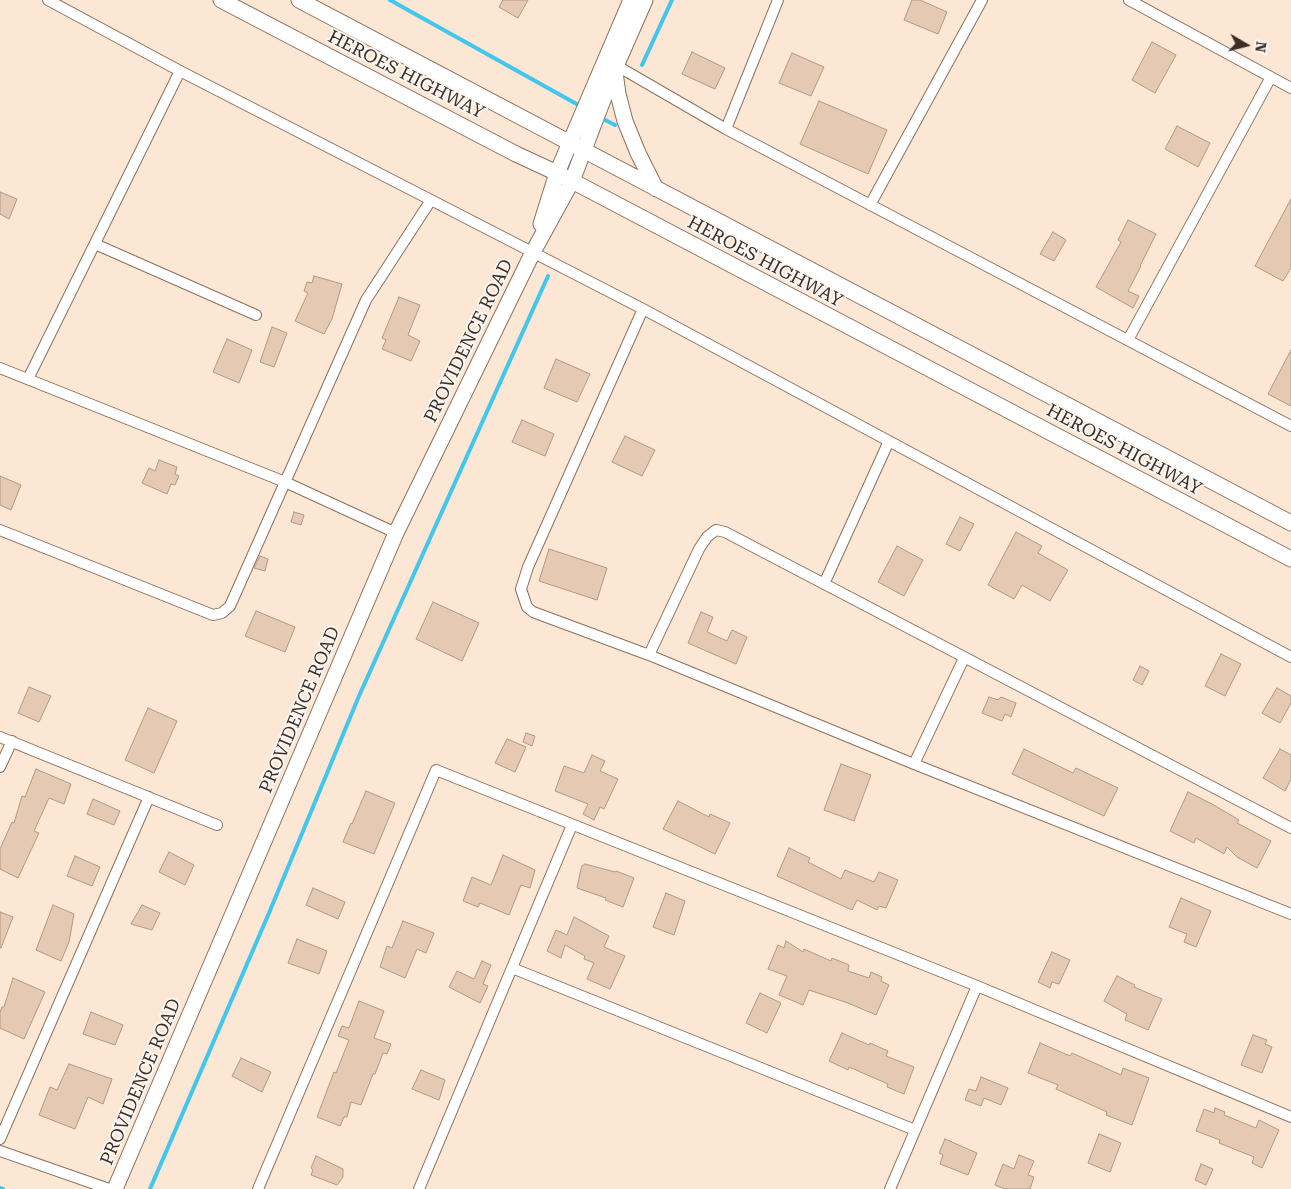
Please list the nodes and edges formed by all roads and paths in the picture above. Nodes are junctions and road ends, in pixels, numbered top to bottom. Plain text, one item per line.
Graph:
1 (48, 0) edge
2 (221, 0) edge
3 (299, 0) edge
4 (631, 0) edge
5 (645, 0) edge
6 (778, 0) edge
7 (982, 0) edge
8 (1129, 0) edge
9 (612, 65) junction
10 (180, 71) junction
11 (1271, 77) junction
12 (1291, 88) edge
13 (726, 129) junction
14 (570, 143) junction
15 (584, 151) junction
16 (557, 173) junction
17 (572, 181) junction
18 (656, 189) junction
19 (431, 200) junction
20 (870, 204) junction
21 (94, 244) junction
22 (533, 252) junction
23 (643, 309) junction
24 (256, 315) dead end
25 (1128, 340) junction
26 (0, 368) edge
27 (28, 379) junction
28 (1291, 426) edge
29 (889, 441) junction
30 (285, 482) junction
31 (1291, 523) edge
32 (0, 530) edge
33 (396, 533) junction
34 (1291, 559) edge
35 (824, 584) junction
36 (649, 655) junction
37 (1291, 657) edge
38 (964, 658) junction
39 (0, 736) edge
40 (12, 741) junction
41 (914, 764) junction
42 (0, 767) edge
43 (150, 797) junction
44 (217, 825) dead end
45 (572, 825) junction
46 (1291, 828) edge
47 (1291, 914) edge
48 (512, 968) junction
49 (976, 986) junction
50 (1291, 1117) edge
51 (915, 1130) junction
52 (0, 1139) edge
53 (0, 1150) edge
54 (109, 1189) edge
55 (115, 1189) edge
56 (258, 1189) edge
57 (419, 1189) edge
58 (890, 1189) edge

1 - 10 street
2 - 16 main road, HEROES HIGHWAY
3 - 14 main road, HEROES HIGHWAY
4 - 9 main road, PROVIDENCE ROAD
5 - 9 main road, PROVIDENCE ROAD
6 - 13 street
7 - 20 street
8 - 11 street
9 - 13 street
9 - 14 main road, PROVIDENCE ROAD
9 - 15 main road, PROVIDENCE ROAD
9 - 18 main road
10 - 19 street
10 - 21 street
11 - 12 street
11 - 25 street
13 - 20 street
14 - 15 main road, HEROES HIGHWAY
14 - 16 main road, PROVIDENCE ROAD
15 - 17 main road, PROVIDENCE ROAD
15 - 18 main road, HEROES HIGHWAY
16 - 17 main road, HEROES HIGHWAY
16 - 22 main road, PROVIDENCE ROAD
17 - 22 main road, PROVIDENCE ROAD
17 - 34 main road, HEROES HIGHWAY
18 - 31 main road, HEROES HIGHWAY
19 - 22 street
19 - 30 street
20 - 25 street
21 - 24 street
21 - 27 street
22 - 23 street
22 - 33 main road, PROVIDENCE ROAD
23 - 29 street
23 - 36 street
25 - 28 street
26 - 27 street
27 - 30 street
29 - 35 street
29 - 37 street
30 - 32 street
30 - 33 street
33 - 55 main road, PROVIDENCE ROAD
35 - 36 street
35 - 38 street
36 - 41 street
38 - 41 street
38 - 46 street
39 - 40 street
40 - 42 street
40 - 43 street
41 - 47 street
43 - 44 street
43 - 52 street
45 - 48 street
45 - 49 street
45 - 56 street
48 - 51 street
48 - 57 street
49 - 50 street
49 - 51 street
51 - 58 street
53 - 54 street

